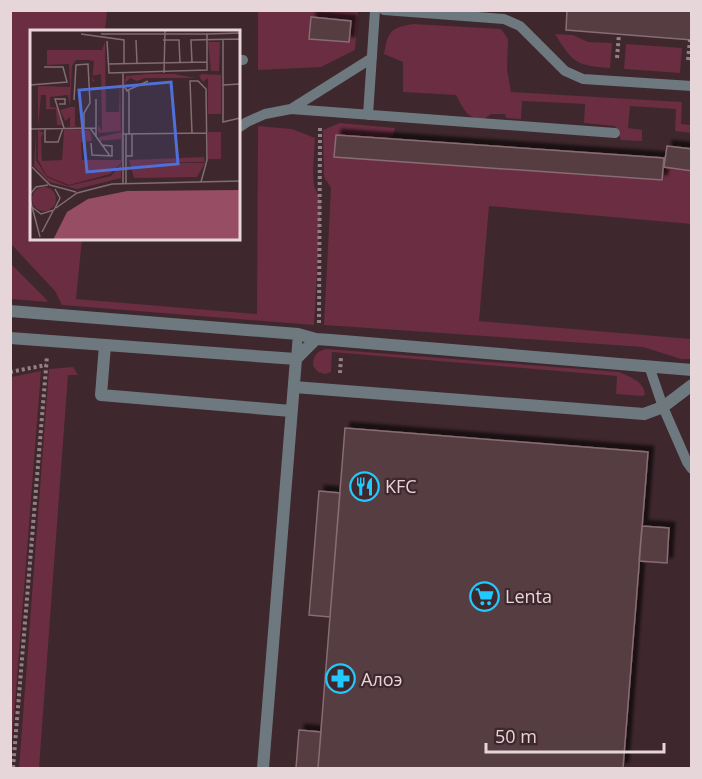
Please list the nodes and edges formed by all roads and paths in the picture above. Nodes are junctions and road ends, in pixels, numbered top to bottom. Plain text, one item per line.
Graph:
1 (375, 10) edge
2 (384, 10) edge
3 (619, 34) dead end
4 (690, 40) dead end
5 (372, 58) junction
6 (617, 58) dead end
7 (688, 60) dead end
8 (692, 86) edge
9 (291, 109) junction
10 (320, 111) junction
11 (368, 115) junction
12 (240, 127) edge
13 (615, 134) dead end
14 (10, 310) edge
15 (319, 325) dead end
16 (298, 334) junction
17 (10, 338) edge
18 (316, 339) junction
19 (105, 345) junction
20 (341, 353) dead end
21 (47, 355) dead end
22 (296, 359) junction
23 (46, 365) junction
24 (649, 366) junction
25 (692, 370) edge
26 (10, 372) edge
27 (340, 373) dead end
28 (692, 385) edge
29 (294, 387) junction
30 (663, 407) junction
31 (291, 411) junction
32 (692, 469) edge
33 (13, 768) edge
34 (263, 768) edge

1 - 5 lane
2 - 8 lane
3 - 6 path
4 - 7 path
5 - 9 lane
5 - 11 lane
9 - 10 lane
9 - 12 lane
10 - 11 lane
10 - 15 path
11 - 13 lane
14 - 16 street
16 - 18 street
16 - 22 lane
17 - 19 street
18 - 22 street
18 - 24 street
19 - 22 street
19 - 31 street
20 - 27 path
21 - 23 path
22 - 29 street
23 - 26 path
23 - 33 path
24 - 25 street
24 - 30 lane
28 - 30 street
29 - 30 street
29 - 31 street
30 - 32 lane
31 - 34 street

